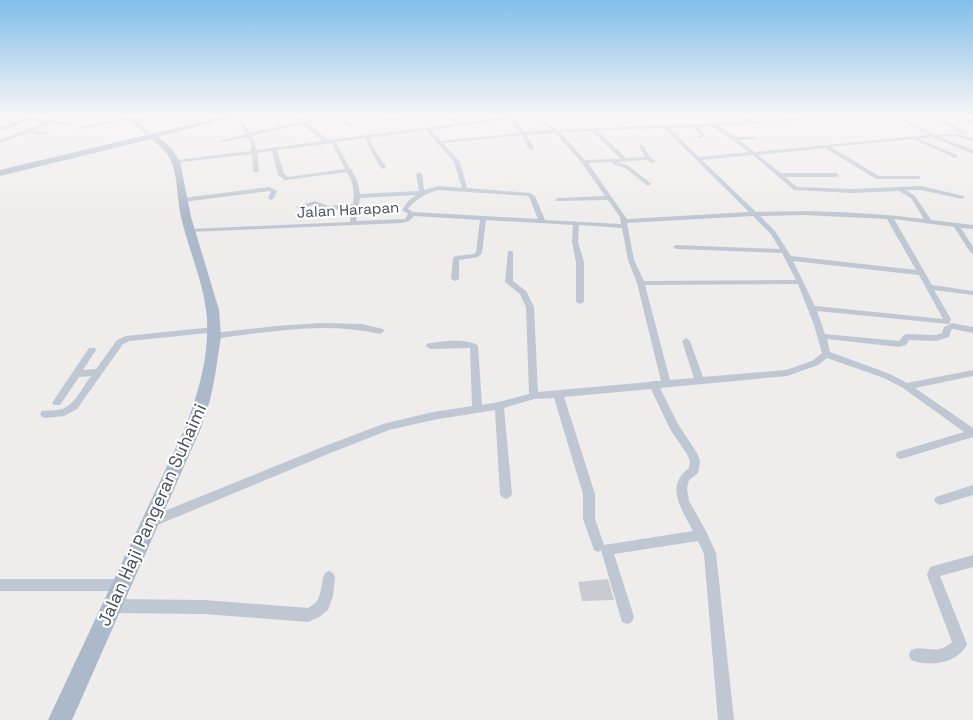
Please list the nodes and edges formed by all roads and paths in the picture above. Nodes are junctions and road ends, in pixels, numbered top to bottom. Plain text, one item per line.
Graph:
1 (89, 150) edge
2 (168, 150) edge
3 (263, 150) edge
4 (274, 150) edge
5 (335, 150) edge
6 (374, 150) edge
7 (446, 150) edge
8 (573, 150) edge
9 (614, 150) edge
10 (643, 150) edge
11 (687, 150) edge
12 (748, 150) edge
13 (781, 150) edge
14 (831, 150) edge
15 (940, 150) edge
16 (254, 151) junction
17 (752, 152) junction
18 (956, 156) dead end
19 (648, 158) junction
20 (696, 159) junction
21 (625, 160) junction
22 (607, 161) junction
23 (176, 162) junction
24 (584, 162) junction
25 (653, 162) dead end
26 (383, 167) dead end
27 (12, 168) junction
28 (0, 169) edge
29 (350, 170) junction
30 (256, 171) dead end
31 (0, 173) edge
32 (419, 174) dead end
33 (780, 175) junction
34 (836, 175) dead end
35 (918, 177) dead end
36 (878, 178) junction
37 (648, 184) dead end
38 (900, 188) junction
39 (892, 189) junction
40 (465, 190) junction
41 (422, 193) junction
42 (357, 196) junction
43 (962, 197) dead end
44 (271, 198) dead end
45 (610, 198) junction
46 (183, 200) junction
47 (558, 200) dead end
48 (356, 206) junction
49 (299, 207) dead end
50 (412, 214) junction
51 (754, 214) junction
52 (483, 218) junction
53 (890, 218) junction
54 (542, 221) junction
55 (929, 222) junction
56 (354, 223) junction
57 (576, 223) junction
58 (625, 224) junction
59 (957, 226) junction
60 (973, 228) edge
61 (190, 231) junction
62 (676, 247) dead end
63 (510, 252) dead end
64 (973, 252) edge
65 (787, 255) junction
66 (920, 273) junction
67 (455, 278) dead end
68 (641, 282) junction
69 (799, 282) junction
70 (929, 287) junction
71 (973, 293) edge
72 (580, 302) dead end
73 (811, 308) junction
74 (941, 322) junction
75 (973, 330) edge
76 (380, 331) dead end
77 (948, 332) junction
78 (214, 333) junction
79 (821, 336) junction
80 (686, 341) dead end
81 (430, 346) dead end
82 (92, 350) dead end
83 (826, 354) junction
84 (99, 372) junction
85 (973, 373) edge
86 (76, 374) junction
87 (699, 380) junction
88 (666, 383) junction
89 (653, 384) junction
90 (906, 386) junction
91 (558, 394) junction
92 (534, 396) junction
93 (57, 403) dead end
94 (499, 406) junction
95 (477, 410) junction
96 (45, 414) dead end
97 (973, 433) edge
98 (901, 455) dead end
99 (973, 490) edge
100 (506, 494) dead end
101 (940, 500) dead end
102 (150, 522) junction
103 (702, 535) junction
104 (598, 546) dead end
105 (973, 560) edge
106 (329, 577) dead end
107 (0, 585) edge
108 (122, 585) junction
109 (112, 606) junction
110 (627, 617) dead end
111 (916, 655) dead end
112 (60, 720) edge
113 (726, 720) edge

1 - 27 main road
2 - 23 main road, Jalan Haji Pangeran Suhaimi
3 - 16 street
4 - 29 street
5 - 29 street
6 - 26 street
7 - 40 street
8 - 24 street
9 - 21 street
10 - 19 street
11 - 20 street
12 - 17 street
13 - 17 street
14 - 36 street
15 - 18 street
16 - 23 street
16 - 30 street
17 - 20 street
17 - 33 street
19 - 21 street
19 - 25 street
20 - 51 street
21 - 22 street
22 - 24 street
22 - 37 street
23 - 46 main road, Jalan Haji Pangeran Suhaimi
24 - 45 street
27 - 28 main road
27 - 31 main road
29 - 42 street
32 - 41 street
33 - 34 street
33 - 39 street
35 - 36 street
36 - 39 street
38 - 39 street
38 - 43 street
38 - 55 street
40 - 41 street
40 - 54 street
41 - 42 street
41 - 50 street
42 - 48 street
44 - 46 street
45 - 47 street
45 - 58 street
46 - 61 main road, Jalan Haji Pangeran Suhaimi
48 - 49 street
48 - 56 street
50 - 52 street, Jalan Harapan
50 - 56 street, Jalan Harapan
51 - 53 street, Jalan Harapan
51 - 58 street, Jalan Harapan
51 - 65 street
52 - 54 street, Jalan Harapan
52 - 67 street
53 - 55 street, Jalan Harapan
53 - 66 street
54 - 57 street, Jalan Harapan
55 - 59 street, Jalan Harapan
56 - 61 street, Jalan Harapan
57 - 58 street, Jalan Harapan
57 - 72 street
58 - 68 street
59 - 60 street, Jalan Harapan
59 - 64 street
61 - 78 main road, Jalan Haji Pangeran Suhaimi
62 - 65 street
63 - 92 street
65 - 66 street
65 - 69 street
66 - 70 street
68 - 69 street
68 - 88 street
69 - 73 street
70 - 71 street
70 - 74 street
73 - 74 street
73 - 79 street
74 - 77 street
75 - 77 street
76 - 78 street
77 - 79 street
78 - 84 street
78 - 102 main road, Jalan Haji Pangeran Suhaimi
79 - 83 street
80 - 87 street
81 - 95 street
82 - 86 street
83 - 87 street
83 - 90 street
84 - 86 street
84 - 96 street
85 - 90 street
86 - 93 street
87 - 88 street
88 - 89 street
89 - 91 street
89 - 103 street
90 - 97 street
91 - 92 street
91 - 104 street
92 - 94 street
94 - 95 street
94 - 100 street
95 - 102 street
97 - 98 street
99 - 101 street
102 - 108 main road, Jalan Haji Pangeran Suhaimi
103 - 110 street
103 - 113 street
105 - 111 street
106 - 109 street
107 - 108 street
108 - 109 main road, Jalan Haji Pangeran Suhaimi
109 - 112 main road, Jalan Haji Pangeran Suhaimi

